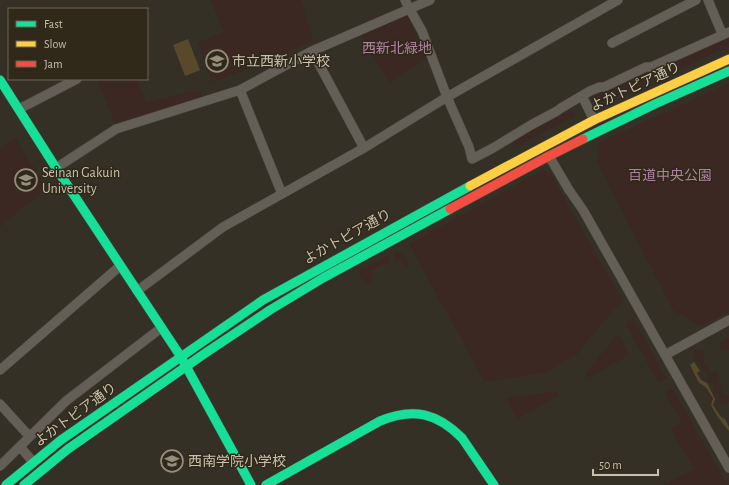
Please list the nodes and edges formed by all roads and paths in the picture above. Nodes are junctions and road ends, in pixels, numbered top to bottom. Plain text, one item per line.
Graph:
1 (430, 0) edge
2 (618, 0) edge
3 (696, 0) edge
4 (708, 0) edge
5 (407, 4) edge
6 (725, 31) edge
7 (612, 43) dead end
8 (312, 51) junction
9 (729, 59) edge
10 (729, 71) edge
11 (0, 80) edge
12 (75, 80) edge
13 (240, 90) junction
14 (582, 96) junction
15 (447, 97) junction
16 (18, 109) junction
17 (594, 120) junction
18 (364, 148) junction
19 (549, 156) junction
20 (56, 168) junction
21 (282, 194) junction
22 (120, 266) junction
23 (137, 291) junction
24 (729, 320) edge
25 (161, 328) junction
26 (665, 355) junction
27 (181, 357) junction
28 (186, 367) junction
29 (0, 370) edge
30 (0, 404) edge
31 (29, 436) junction
32 (18, 449) junction
33 (33, 462) junction
34 (0, 466) edge
35 (729, 468) edge
36 (6, 485) edge
37 (24, 485) edge
38 (252, 485) edge
39 (266, 485) edge
40 (494, 485) edge

1 - 5 street
2 - 15 street
3 - 7 street
4 - 6 street
5 - 8 street
5 - 15 street
6 - 14 street
8 - 13 street
8 - 18 street
9 - 17 street, よかトピア通り
10 - 19 street, よかトピア通り
11 - 16 street
12 - 16 street
13 - 20 street
13 - 21 street
14 - 15 street
14 - 17 street
15 - 18 street
16 - 20 street
17 - 27 street, よかトピア通り
18 - 21 street
19 - 26 street
19 - 28 street, よかトピア通り
20 - 22 street
21 - 23 street
22 - 23 street
22 - 29 street
23 - 25 street
24 - 26 street
25 - 27 street
25 - 31 street
26 - 35 street
27 - 28 street
27 - 33 street, よかトピア通り
28 - 37 street, よかトピア通り
28 - 38 street
30 - 31 street
31 - 32 street
32 - 33 street
32 - 34 street
33 - 36 street, よかトピア通り
39 - 40 street

